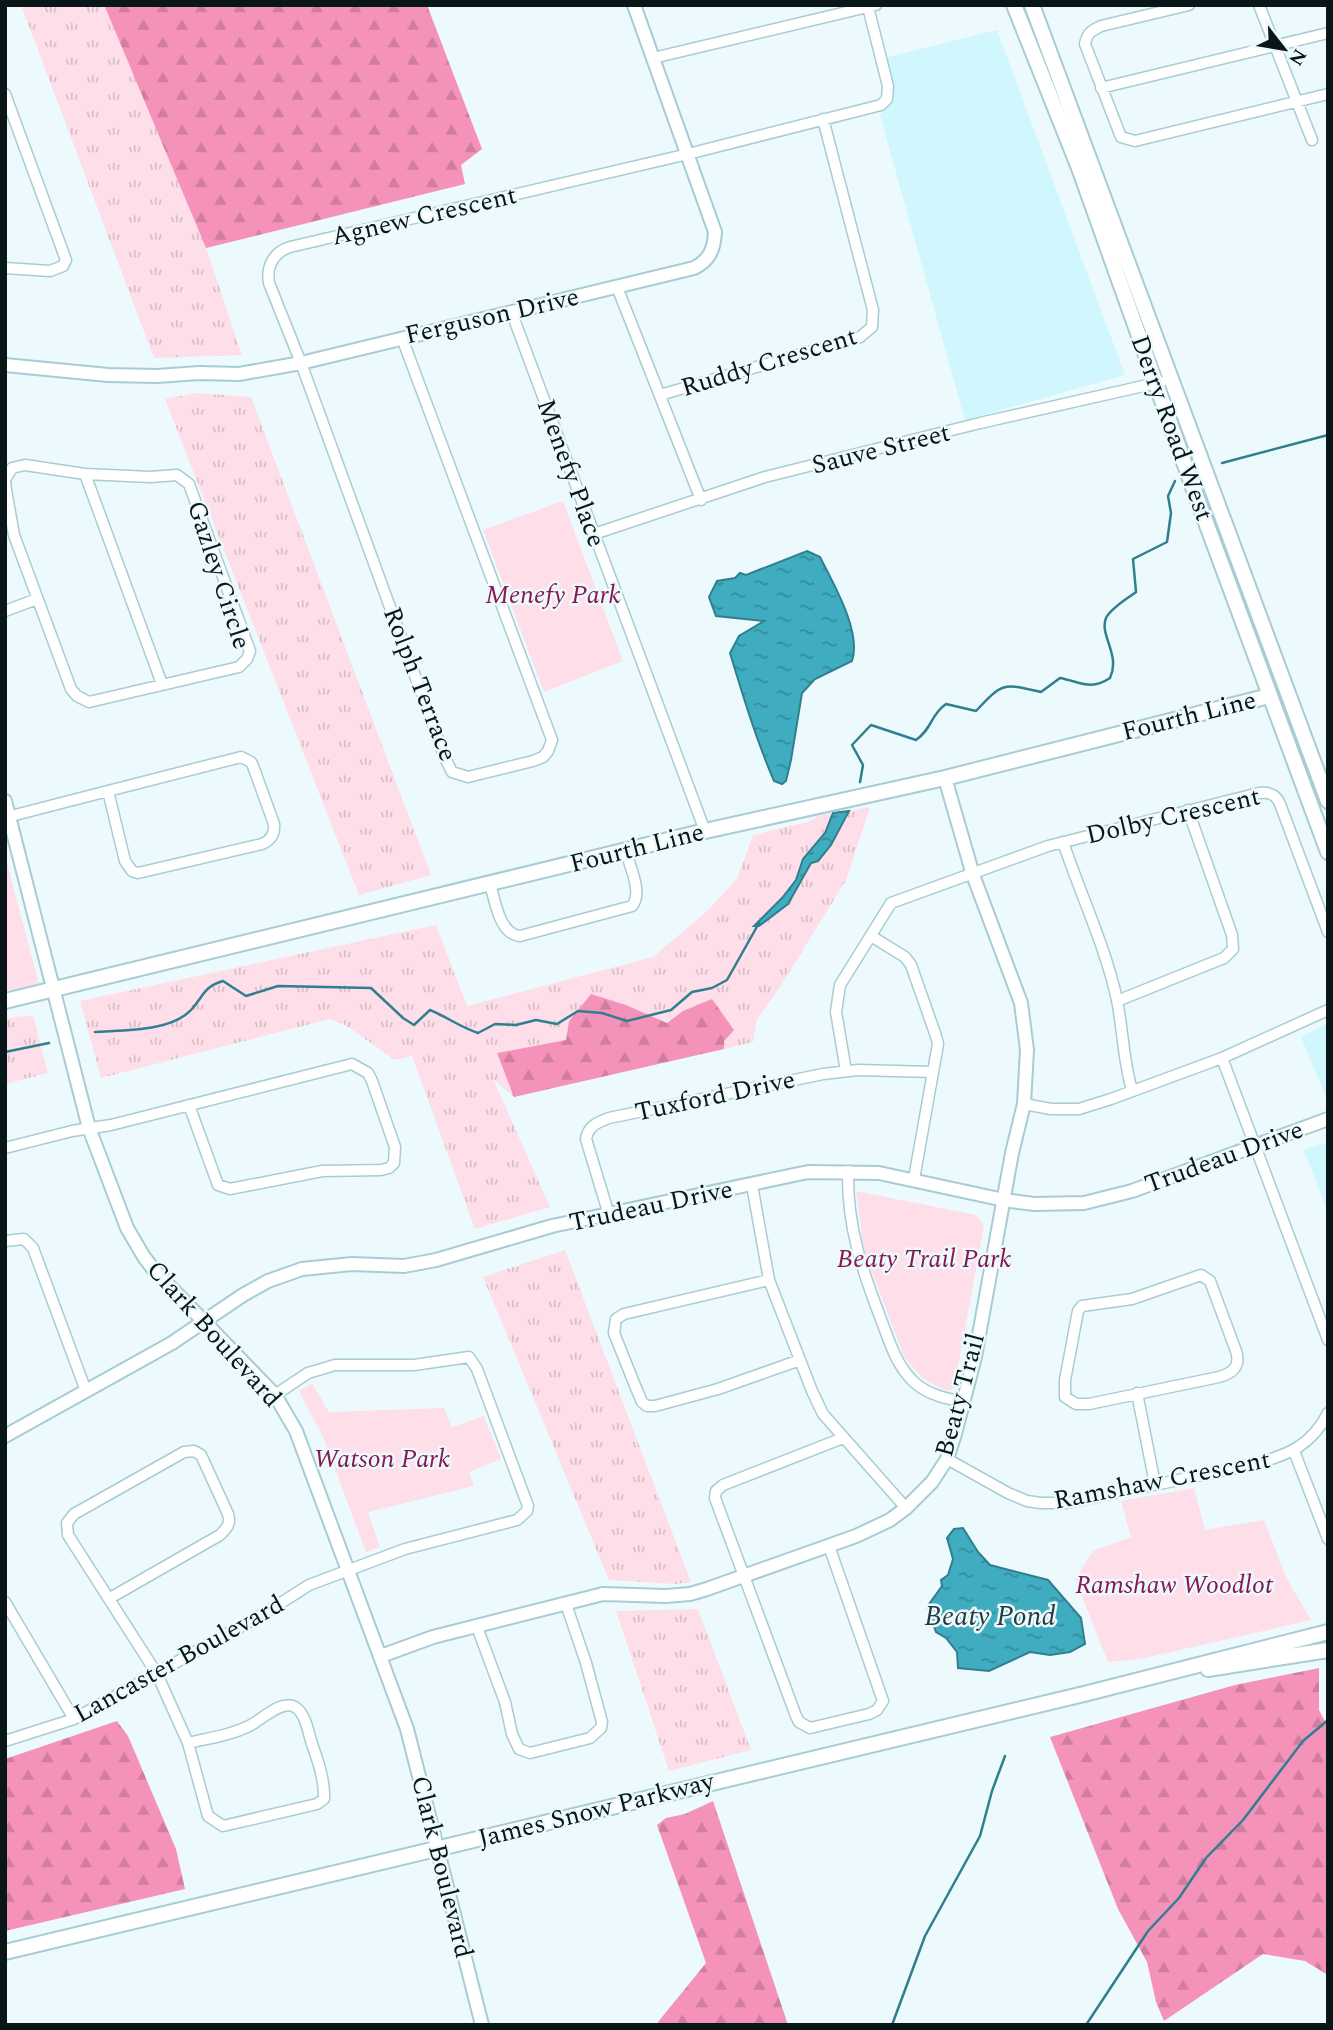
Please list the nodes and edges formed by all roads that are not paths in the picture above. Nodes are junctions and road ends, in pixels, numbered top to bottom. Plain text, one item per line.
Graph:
1 (634, 5) edge
2 (1014, 5) edge
3 (1032, 5) edge
4 (1189, 5) edge
5 (1259, 5) edge
6 (872, 6) edge
7 (1328, 33) edge
8 (1274, 46) junction
9 (653, 58) junction
10 (1101, 88) junction
11 (5, 94) edge
12 (1328, 94) edge
13 (1297, 102) junction
14 (823, 119) junction
15 (1312, 140) dead end
16 (688, 153) junction
17 (5, 268) edge
18 (617, 286) junction
19 (511, 311) junction
20 (402, 338) junction
21 (301, 363) junction
22 (5, 365) edge
23 (1172, 379) junction
24 (1155, 383) junction
25 (660, 395) junction
26 (86, 474) junction
27 (701, 500) junction
28 (594, 534) junction
29 (37, 599) junction
30 (5, 611) edge
31 (162, 684) junction
32 (1269, 696) junction
33 (945, 778) junction
34 (108, 791) junction
35 (5, 800) edge
36 (1328, 801) edge
37 (1188, 810) junction
38 (11, 816) junction
39 (705, 831) junction
40 (1063, 842) junction
41 (626, 852) junction
42 (1328, 852) edge
43 (973, 875) junction
44 (489, 884) junction
45 (1328, 932) edge
46 (871, 936) junction
47 (54, 989) junction
48 (5, 1001) edge
49 (1117, 1001) junction
50 (1328, 1010) edge
51 (1222, 1058) junction
52 (846, 1071) junction
53 (933, 1072) junction
54 (1132, 1090) junction
55 (1024, 1104) junction
56 (189, 1105) junction
57 (1328, 1119) edge
58 (89, 1128) junction
59 (1255, 1146) junction
60 (5, 1148) edge
61 (848, 1171) junction
62 (914, 1179) junction
63 (752, 1185) junction
64 (1004, 1200) junction
65 (609, 1215) junction
66 (5, 1241) edge
67 (769, 1280) junction
68 (1323, 1312) edge
69 (202, 1321) junction
70 (1328, 1340) edge
71 (800, 1360) junction
72 (86, 1391) junction
73 (1137, 1393) junction
74 (275, 1395) junction
75 (964, 1402) junction
76 (1328, 1413) edge
77 (6, 1433) edge
78 (844, 1438) junction
79 (1294, 1451) junction
80 (947, 1459) junction
81 (1155, 1484) junction
82 (906, 1508) junction
83 (1328, 1539) edge
84 (829, 1546) junction
85 (349, 1570) junction
86 (744, 1575) junction
87 (110, 1598) junction
88 (5, 1602) edge
89 (566, 1604) junction
90 (477, 1626) junction
91 (1328, 1632) edge
92 (1328, 1650) edge
93 (381, 1656) junction
94 (1186, 1667) junction
95 (157, 1674) junction
96 (74, 1719) junction
97 (5, 1741) edge
98 (188, 1743) junction
99 (438, 1848) junction
100 (5, 1952) edge
101 (482, 2025) edge

1 - 9 street, Ferguson Drive
2 - 24 main road, Derry Road West
3 - 23 main road, Derry Road West
4 - 10 street
5 - 8 street
6 - 9 street
6 - 14 street
7 - 8 street
8 - 10 street
8 - 13 street
9 - 16 street, Ferguson Drive
10 - 13 street
11 - 17 street
12 - 13 street
13 - 15 street
14 - 16 street
14 - 25 street, Ruddy Crescent
16 - 18 street, Ferguson Drive
16 - 21 street, Agnew Crescent
18 - 19 street, Ferguson Drive
18 - 25 street
19 - 20 street, Ferguson Drive
19 - 28 street, Menefy Place
20 - 21 street, Ferguson Drive
20 - 21 street, Rolph Terrace
21 - 22 street, Ferguson Drive
23 - 24 street, Sauve Street
23 - 36 main road, Derry Road West
24 - 27 street, Sauve Street
24 - 32 main road, Derry Road West
25 - 27 street
26 - 29 street, Gazley Circle
26 - 31 street
26 - 31 street, Gazley Circle
27 - 28 street, Sauve Street
28 - 39 street, Menefy Place
29 - 30 street
29 - 31 street, Gazley Circle
32 - 33 main road, Fourth Line
32 - 42 main road, Derry Road West
33 - 39 main road, Fourth Line
33 - 43 street, Beaty Trail
34 - 34 street
34 - 38 street
35 - 38 street, Clark Boulevard
37 - 40 street, Dolby Crescent
37 - 45 street, Dolby Crescent
37 - 49 street
38 - 47 street, Clark Boulevard
39 - 41 main road, Fourth Line
40 - 43 street, Dolby Crescent
40 - 49 street
41 - 44 main road, Fourth Line
41 - 44 street
43 - 46 street, Dolby Crescent
43 - 55 street, Beaty Trail
44 - 47 main road, Fourth Line
46 - 52 street, Dolby Crescent
46 - 53 street
47 - 48 main road, Fourth Line
47 - 58 street, Clark Boulevard
49 - 54 street
50 - 51 street
51 - 54 street
51 - 59 street
52 - 53 street, Tuxford Drive
52 - 65 street, Tuxford Drive
53 - 62 street
54 - 55 street
55 - 64 street, Beaty Trail
56 - 56 street
56 - 58 street
57 - 59 street, Trudeau Drive
58 - 60 street
58 - 69 street, Clark Boulevard
59 - 64 street, Trudeau Drive
59 - 68 street
61 - 62 street, Trudeau Drive
61 - 63 street, Trudeau Drive
61 - 75 street
62 - 64 street, Trudeau Drive
63 - 65 street, Trudeau Drive
63 - 67 street
64 - 75 street, Beaty Trail
65 - 69 street, Trudeau Drive
66 - 72 street
67 - 71 street
67 - 71 street
68 - 70 street
69 - 72 street, Trudeau Drive
69 - 74 street, Clark Boulevard
71 - 78 street
72 - 77 street, Trudeau Drive
73 - 73 street
73 - 81 street
74 - 85 street, Clark Boulevard
74 - 85 street, Lancaster Boulevard
75 - 80 street, Beaty Trail
76 - 79 street, Ramshaw Crescent
78 - 82 street
78 - 86 street
79 - 81 street, Ramshaw Crescent
79 - 83 street
80 - 81 street, Ramshaw Crescent
80 - 82 street, Beaty Trail
82 - 84 street, Beaty Trail
84 - 86 street, Beaty Trail
84 - 86 street
85 - 93 street, Clark Boulevard
85 - 95 street, Lancaster Boulevard
86 - 89 street, Beaty Trail
87 - 87 street
87 - 95 street
88 - 96 street
89 - 90 street, Beaty Trail
89 - 90 street
90 - 93 street, Beaty Trail
91 - 94 main road, James Snow Parkway
92 - 94 main road, James Snow Parkway
93 - 99 street, Clark Boulevard
94 - 99 main road, James Snow Parkway
95 - 96 street, Lancaster Boulevard
95 - 98 street
96 - 97 street, Lancaster Boulevard
98 - 98 street
99 - 100 main road, James Snow Parkway
99 - 101 street, Clark Boulevard

